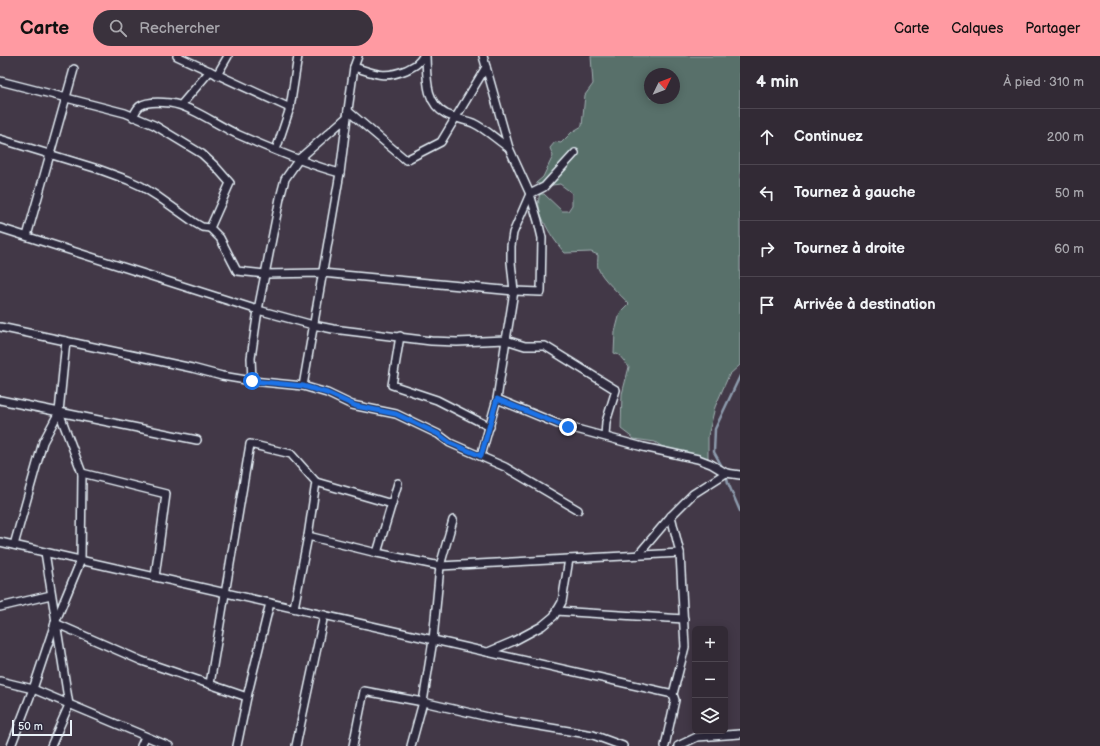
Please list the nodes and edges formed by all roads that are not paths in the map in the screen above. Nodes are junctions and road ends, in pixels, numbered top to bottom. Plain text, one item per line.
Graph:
1 (177, 56) edge
2 (228, 56) edge
3 (298, 56) edge
4 (358, 56) edge
5 (424, 56) edge
6 (483, 56) edge
7 (486, 67) junction
8 (354, 68) junction
9 (74, 69) dead end
10 (210, 71) junction
11 (217, 75) junction
12 (0, 81) edge
13 (66, 98) junction
14 (181, 105) junction
15 (290, 108) junction
16 (348, 114) junction
17 (133, 117) junction
18 (456, 118) junction
19 (0, 139) edge
20 (509, 148) junction
21 (276, 150) junction
22 (575, 153) dead end
23 (50, 155) junction
24 (299, 159) junction
25 (340, 173) junction
26 (530, 194) junction
27 (0, 228) edge
28 (210, 228) junction
29 (26, 236) junction
30 (322, 273) junction
31 (265, 274) junction
32 (514, 291) junction
33 (258, 310) junction
34 (313, 325) junction
35 (0, 327) edge
36 (400, 336) junction
37 (506, 340) junction
38 (66, 341) junction
39 (252, 381) junction
40 (303, 386) junction
41 (497, 399) junction
42 (0, 400) edge
43 (59, 412) junction
44 (490, 426) junction
45 (605, 436) junction
46 (196, 440) dead end
47 (481, 456) junction
48 (82, 473) junction
49 (726, 473) junction
50 (740, 475) edge
51 (316, 482) junction
52 (398, 483) dead end
53 (392, 504) junction
54 (578, 510) dead end
55 (672, 516) junction
56 (453, 520) dead end
57 (308, 536) junction
58 (0, 542) edge
59 (14, 545) junction
60 (45, 552) junction
61 (377, 553) junction
62 (680, 553) junction
63 (638, 555) junction
64 (569, 559) junction
65 (82, 560) junction
66 (440, 566) junction
67 (155, 577) junction
68 (225, 593) junction
69 (51, 595) junction
70 (270, 603) junction
71 (0, 607) edge
72 (294, 608) junction
73 (556, 611) junction
74 (324, 615) junction
75 (684, 619) junction
76 (55, 623) junction
77 (433, 640) junction
78 (488, 652) junction
79 (0, 680) edge
80 (210, 684) junction
81 (33, 689) junction
82 (673, 694) junction
83 (247, 697) junction
84 (423, 702) junction
85 (69, 705) junction
86 (740, 734) edge
87 (145, 737) junction
88 (11, 746) edge
89 (51, 746) edge
90 (141, 746) edge
91 (170, 746) edge
92 (237, 746) edge
93 (296, 746) edge
94 (353, 746) edge
95 (412, 746) edge
96 (623, 746) edge
97 (665, 746) edge
98 (678, 746) edge

1 - 10 street
2 - 11 street
3 - 15 street
4 - 8 street
5 - 8 street
5 - 18 street
6 - 7 street
7 - 18 street
7 - 20 street
8 - 16 street
9 - 13 street
10 - 11 street
10 - 14 street
11 - 15 street
12 - 13 street
13 - 17 street
13 - 23 street
14 - 17 street
14 - 21 street
15 - 21 street
16 - 18 street
16 - 24 street
16 - 25 street
17 - 28 street
18 - 20 street
19 - 23 street
20 - 26 street
21 - 24 street
22 - 26 street
23 - 28 street
23 - 29 street
24 - 25 street
24 - 31 street
25 - 30 street
26 - 32 street
26 - 32 street
27 - 29 street
28 - 31 street
29 - 33 street
30 - 31 street
30 - 32 street
30 - 34 street
31 - 33 street
32 - 37 street
33 - 34 street
33 - 39 street
34 - 36 street
34 - 40 street
35 - 38 street
36 - 37 street
36 - 44 street
37 - 41 street
37 - 45 street
38 - 39 street
38 - 43 street
39 - 40 street
40 - 47 street
41 - 44 street
41 - 45 street
42 - 43 street
43 - 46 street
43 - 48 street
43 - 59 street
44 - 47 street
45 - 49 street
47 - 54 street
48 - 65 street
48 - 67 street
49 - 50 street
49 - 55 street
51 - 53 street
51 - 57 street
51 - 68 street
52 - 53 street
53 - 61 street
55 - 62 street
55 - 63 street
56 - 66 street
57 - 61 street
57 - 72 street
58 - 59 street
59 - 60 street
60 - 65 street
60 - 69 street
61 - 66 street
62 - 63 street
62 - 75 street
63 - 64 street
64 - 66 street
64 - 73 street
65 - 67 street
65 - 76 street
66 - 77 street
67 - 68 street
68 - 70 street
68 - 80 street
69 - 71 street
69 - 76 street
70 - 72 street
70 - 83 street
72 - 74 street
73 - 75 street
73 - 78 street
74 - 77 street
74 - 93 street
75 - 82 street
76 - 80 street
76 - 81 street
76 - 85 street
77 - 78 street
77 - 84 street
78 - 82 street
79 - 81 street
80 - 83 street
81 - 85 street
81 - 88 street
82 - 97 street
83 - 92 street
84 - 94 street
84 - 95 street
84 - 96 street
85 - 87 street
85 - 89 street
86 - 98 street
87 - 90 street
87 - 91 street

